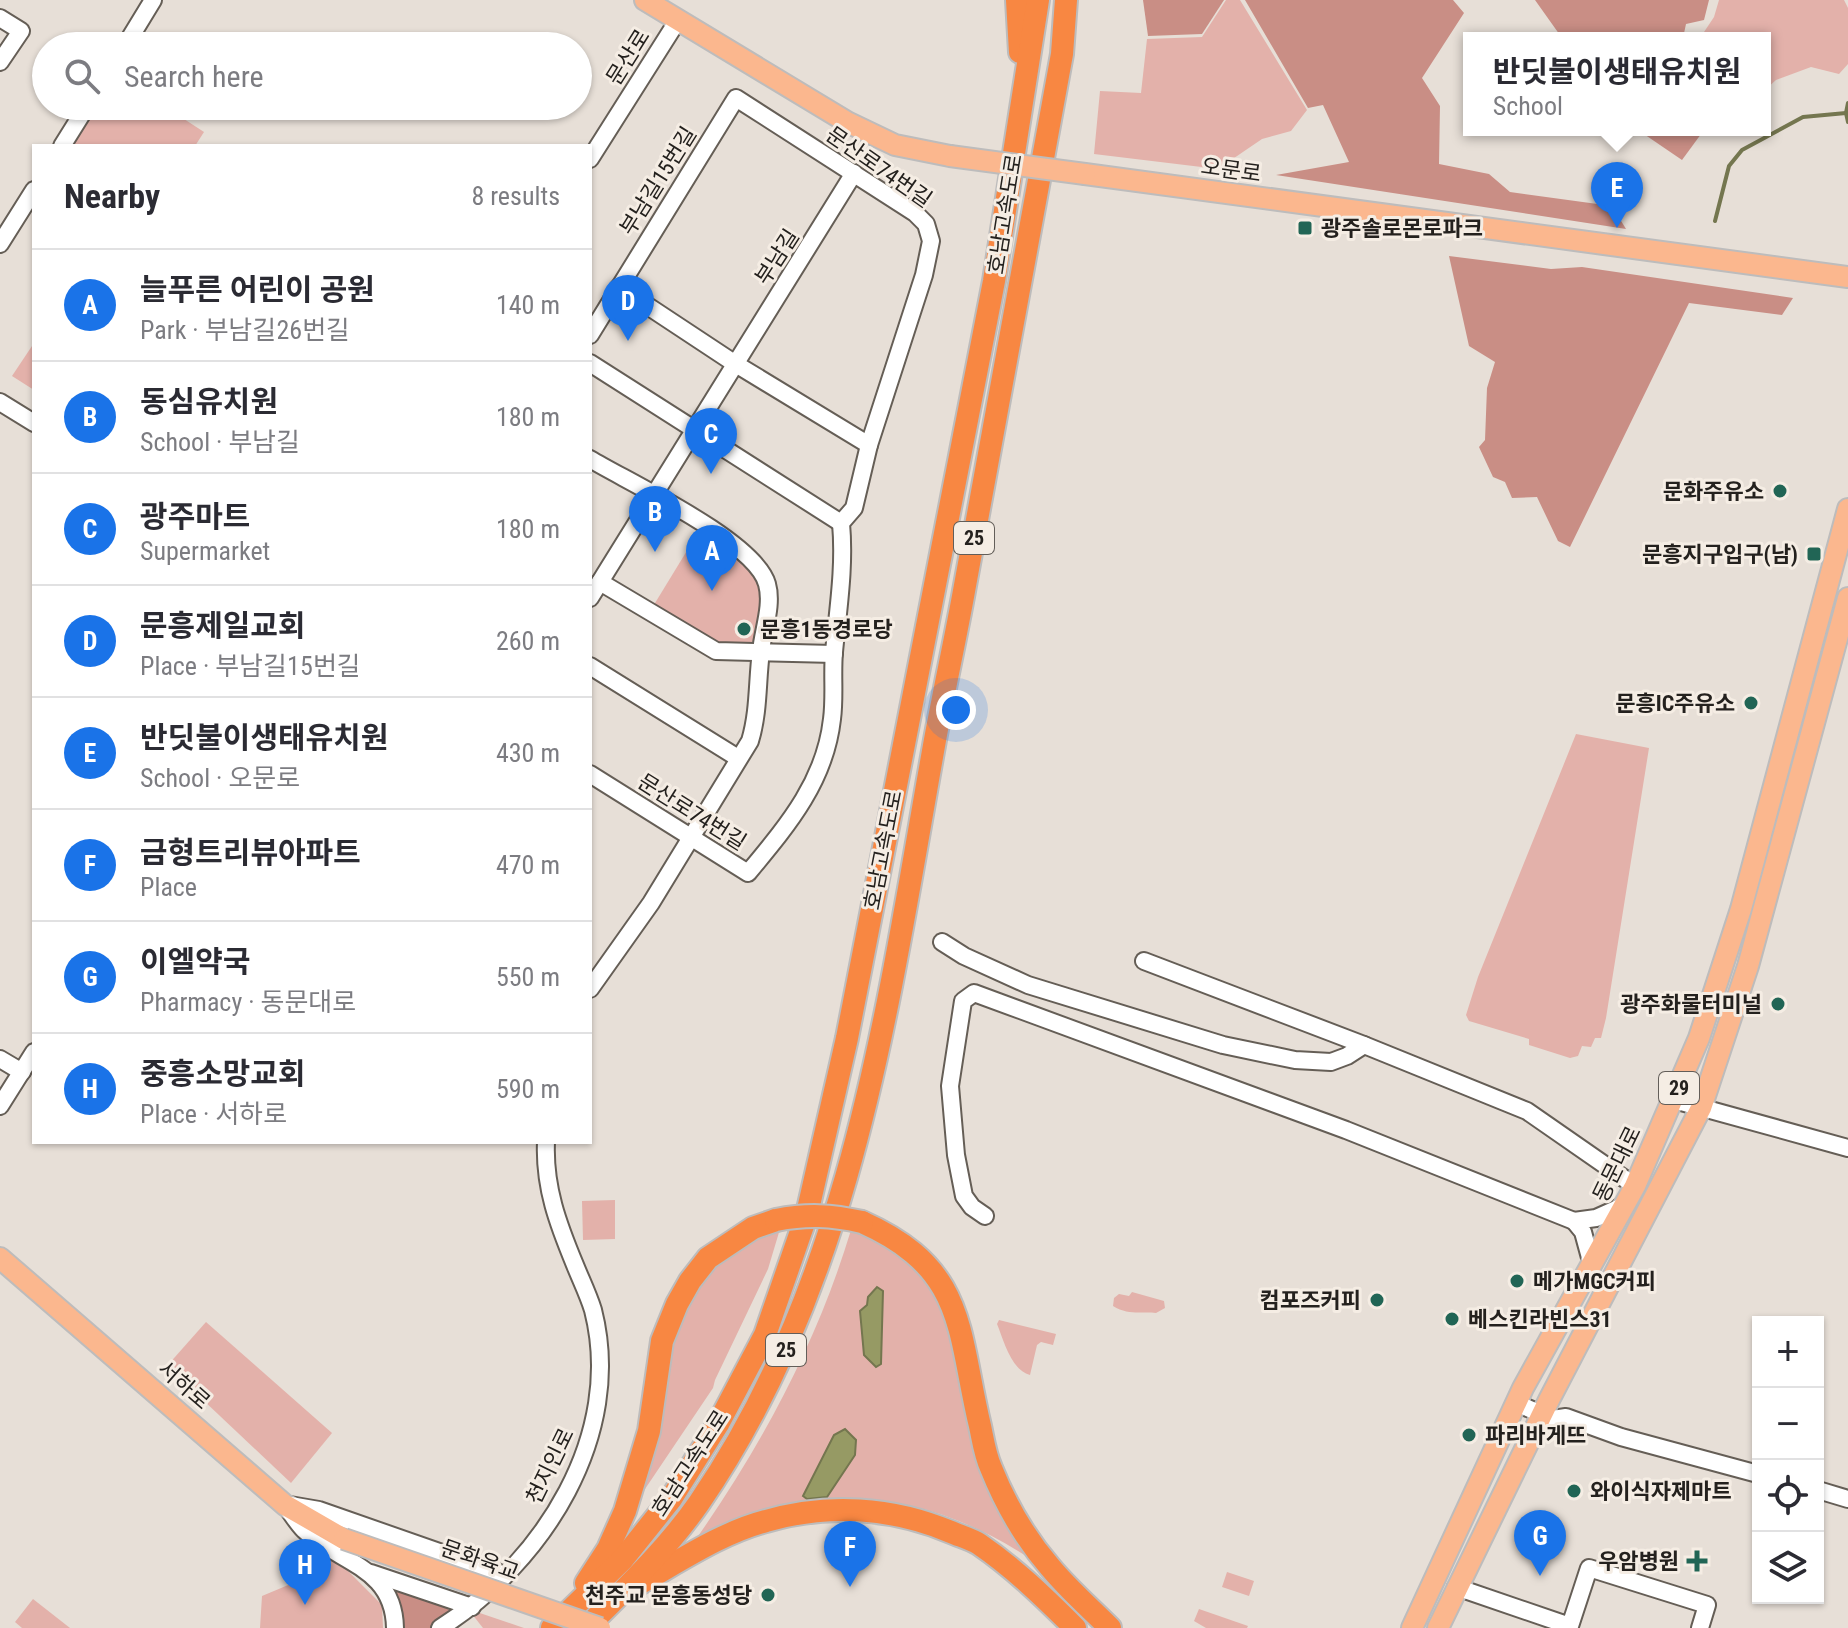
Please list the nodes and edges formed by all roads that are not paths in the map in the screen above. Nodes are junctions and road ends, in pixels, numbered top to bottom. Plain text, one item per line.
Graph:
1 (153, 0) edge
2 (645, 0) edge
3 (1017, 0) edge
4 (1038, 0) edge
5 (1066, 0) edge
6 (1077, 0) edge
7 (0, 18) edge
8 (678, 20) junction
9 (134, 32) edge
10 (1062, 54) junction
11 (0, 62) edge
12 (736, 98) joint
13 (78, 120) edge
14 (1019, 129) junction
15 (63, 144) edge
16 (592, 156) edge
17 (854, 173) junction
18 (32, 193) edge
19 (0, 244) edge
20 (1844, 275) edge
21 (619, 287) junction
22 (592, 332) edge
23 (734, 363) junction
24 (592, 364) edge
25 (0, 402) edge
26 (32, 422) edge
27 (694, 429) junction
28 (869, 445) junction
29 (592, 460) edge
30 (652, 495) junction
31 (1848, 509) edge
32 (841, 523) junction
33 (600, 582) junction
34 (592, 595) edge
35 (1848, 598) edge
36 (1820, 618) junction
37 (1844, 625) edge
38 (761, 652) junction
39 (834, 654) junction
40 (592, 667) edge
41 (1783, 754) junction
42 (738, 758) junction
43 (592, 775) edge
44 (1789, 816) junction
45 (689, 838) junction
46 (942, 942) dead end
47 (1144, 961) dead end
48 (592, 986) edge
49 (1364, 1045) junction
50 (32, 1055) edge
51 (0, 1059) edge
52 (22, 1072) junction
53 (1674, 1100) junction
54 (0, 1106) edge
55 (1701, 1108) junction
56 (546, 1144) edge
57 (1848, 1148) edge
58 (1635, 1186) junction
59 (1625, 1205) junction
60 (985, 1216) dead end
61 (1574, 1221) junction
62 (0, 1258) edge
63 (1592, 1265) junction
64 (1519, 1395) junction
65 (1546, 1407) junction
66 (1752, 1472) edge
67 (1824, 1492) edge
68 (1848, 1499) edge
69 (285, 1505) junction
70 (344, 1539) joint
71 (369, 1573) junction
72 (505, 1575) junction
73 (1456, 1587) junction
74 (617, 1596) junction
75 (472, 1607) junction
76 (395, 1628) edge
77 (440, 1628) edge
78 (542, 1628) edge
79 (552, 1628) edge
80 (586, 1628) edge
81 (600, 1628) edge
82 (1075, 1628) edge
83 (1110, 1628) edge
84 (1412, 1628) edge
85 (1438, 1628) edge
86 (1700, 1628) edge

1 - 9 street
2 - 8 main road, 오문로
3 - 14 highway
4 - 14 highway, 호남고속도로 / 25
5 - 10 highway, 호남고속도로 / 25
6 - 10 highway
7 - 11 street
8 - 16 street, 문산로
8 - 20 main road, 오문로, bridge
10 - 74 highway, 호남고속도로 / 25
12 - 17 street, 문산로74번길
12 - 21 street, 부남길15번길
13 - 15 street
14 - 79 highway, 호남고속도로 / 25
17 - 23 street, 부남길
17 - 28 street, 문산로74번길
18 - 19 street
21 - 22 street, 부남길15번길
21 - 23 street
23 - 27 street, 부남길
23 - 28 street
24 - 27 street
25 - 26 street
27 - 30 street, 부남길
27 - 32 street
28 - 32 street, 문산로74번길
29 - 30 street
30 - 33 street, 부남길
30 - 38 street
31 - 36 main road, 동문대로 / 29
32 - 39 street, 문산로74번길
33 - 34 street, 부남길
33 - 38 street
35 - 37 main road, 29
36 - 37 street
36 - 41 main road, 동문대로 / 29
37 - 44 main road, 29
38 - 39 street
38 - 42 street
39 - 45 street, 문산로74번길
40 - 42 street
41 - 44 main road
41 - 53 main road, 동문대로 / 29
42 - 45 street
43 - 45 street, 문산로74번길
44 - 55 main road, 29
45 - 48 street
46 - 49 street
47 - 49 street
49 - 58 street
50 - 52 street
51 - 52 street
52 - 54 street
53 - 55 street
53 - 58 main road, 동문대로 / 29
55 - 57 street
55 - 65 main road, 29
56 - 72 street, 천지인로
58 - 59 main road, 동문대로 / 29
59 - 61 street
59 - 63 main road, 동문대로 / 29
60 - 61 street
61 - 63 street
62 - 69 main road, 서하로
63 - 64 main road, 동문대로 / 29
64 - 65 street
64 - 84 main road, 동문대로 / 29
65 - 66 street
65 - 73 main road, 29
67 - 68 street
69 - 70 main road, 서하로
69 - 71 street
69 - 72 street
70 - 81 main road, 문화육교, bridge
71 - 75 street
71 - 76 street
72 - 75 street, 천지인로
73 - 85 main road, 29
73 - 86 street
74 - 80 highway, 호남고속도로 / 25
74 - 82 highway
75 - 77 street, 천지인로
78 - 83 highway, bridge

